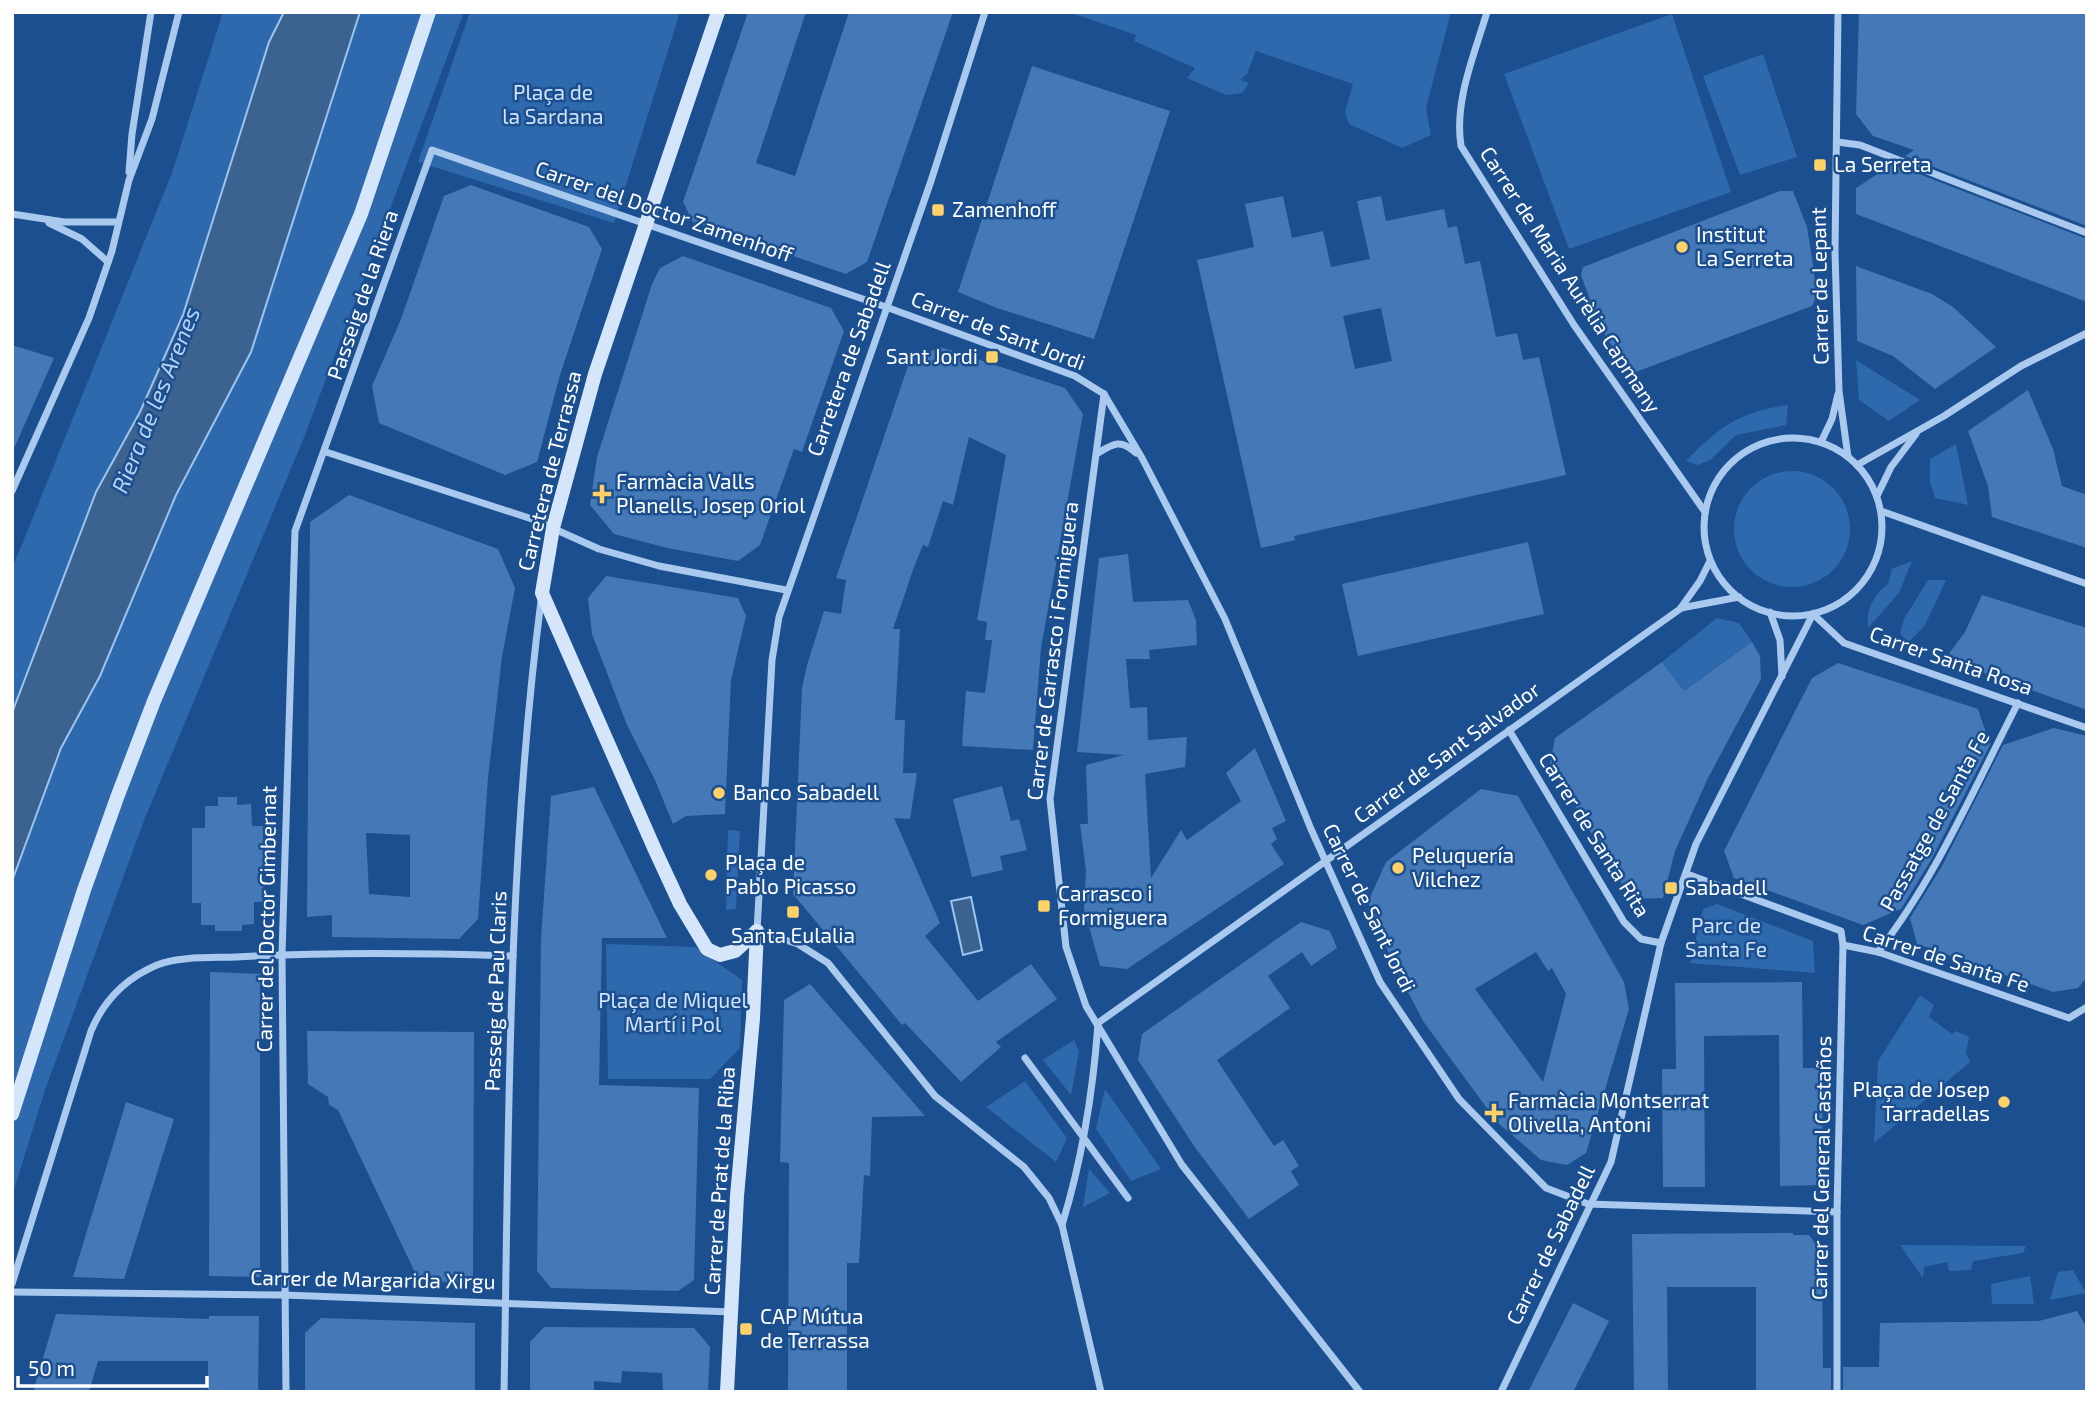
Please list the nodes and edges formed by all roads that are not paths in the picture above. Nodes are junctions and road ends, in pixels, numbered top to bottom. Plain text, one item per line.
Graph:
1 (151, 12) edge
2 (179, 12) edge
3 (429, 12) edge
4 (718, 12) edge
5 (985, 12) edge
6 (1487, 12) edge
7 (1838, 12) edge
8 (1836, 142) junction
9 (432, 150) joint
10 (128, 180) junction
11 (12, 214) edge
12 (42, 220) junction
13 (118, 222) junction
14 (646, 223) junction
15 (2087, 233) edge
16 (108, 262) junction
17 (886, 307) junction
18 (2087, 333) edge
19 (1839, 391) junction
20 (1104, 394) junction
21 (1918, 431) junction
22 (1821, 442) junction
23 (326, 452) junction
24 (1098, 453) junction
25 (1848, 457) junction
26 (1142, 458) junction
27 (1857, 465) junction
28 (12, 491) edge
29 (1877, 496) junction
30 (1705, 512) junction
31 (1884, 512) junction
32 (553, 528) junction
33 (1710, 561) junction
34 (2087, 584) edge
35 (786, 590) junction
36 (542, 593) junction
37 (1739, 597) junction
38 (1680, 608) junction
39 (1770, 612) junction
40 (1813, 614) junction
41 (1782, 678) junction
42 (2018, 703) junction
43 (2087, 728) edge
44 (1509, 730) junction
45 (1327, 860) junction
46 (1687, 874) junction
47 (757, 932) junction
48 (1661, 943) junction
49 (1843, 945) junction
50 (1878, 952) junction
51 (282, 954) junction
52 (513, 956) junction
53 (2087, 1007) edge
54 (1098, 1023) junction
55 (1025, 1058) dead end
56 (12, 1114) edge
57 (1084, 1136) junction
58 (1128, 1198) dead end
59 (1588, 1204) junction
60 (1837, 1212) junction
61 (1062, 1225) junction
62 (12, 1284) edge
63 (12, 1292) edge
64 (284, 1295) junction
65 (506, 1301) junction
66 (732, 1312) junction
67 (286, 1392) edge
68 (504, 1392) edge
69 (727, 1392) edge
70 (1101, 1392) edge
71 (1360, 1392) edge
72 (1500, 1392) edge
73 (1837, 1392) edge

1 - 10 street
2 - 10 street
3 - 56 street
4 - 14 street, Carretera de Terrassa
5 - 17 street, Carretera de Sabadell
6 - 30 street, Carrer de Maria Aurèlia Capmany
7 - 8 street, Carrer de Lepant
8 - 15 street
8 - 19 street, Carrer de Lepant
9 - 14 street, Carrer del Doctor Zamenhoff
9 - 23 street, Passeig de la Riera
10 - 13 street
11 - 12 street
12 - 13 street
12 - 16 street
13 - 16 street
14 - 17 street, Carrer del Doctor Zamenhoff
14 - 32 street, Carretera de Terrassa
16 - 28 street
17 - 20 street, Carrer de Sant Jordi
17 - 35 street, Carretera de Sabadell
18 - 21 street
19 - 22 street, Carrer de Lepant
19 - 25 street, Carrer de Lepant
20 - 24 street, Carrer de Carrasco i Formiguera
20 - 26 street, Carrer de Sant Jordi
21 - 27 street
21 - 29 street
22 - 25 street
22 - 30 street
23 - 32 street
23 - 51 street, Carrer del Doctor Gimbernat
24 - 26 street
24 - 54 street, Carrer de Carrasco i Formiguera
25 - 27 street
26 - 45 street, Carrer de Sant Jordi
27 - 29 street
29 - 31 street
30 - 33 street
31 - 34 street
31 - 40 street
32 - 35 street
32 - 36 street, Carretera de Terrassa
33 - 37 street
33 - 38 street, Carrer de Sant Salvador
35 - 47 street, Carretera de Sabadell
36 - 47 street, Carretera de Terrassa
36 - 52 street, Passeig de Pau Claris
37 - 38 street, Carrer de Sant Salvador
37 - 39 street
38 - 44 street, Carrer de Sant Salvador
39 - 40 street
39 - 41 street
40 - 41 street, Carrer de Sabadell
40 - 42 street, Carrer Santa Rosa
41 - 46 street, Carrer de Sabadell
42 - 43 street, Carrer Santa Rosa
42 - 50 street, Passatge de Santa Fe
44 - 45 street, Carrer de Sant Salvador
44 - 48 street, Carrer de Santa Rita
45 - 54 street, Carrer de Sant Salvador
45 - 59 street, Carrer de Sant Jordi
46 - 48 street, Carrer de Sabadell
46 - 49 street, Carrer de Santa Fe
47 - 61 street
47 - 66 street, Carrer de Prat de la Riba
48 - 59 street, Carrer de Sabadell
49 - 50 street, Carrer de Santa Fe
49 - 60 street, Carrer del General Castaños
50 - 53 street, Carrer de Santa Fe
51 - 52 street
51 - 62 street
51 - 64 street, Carrer del Doctor Gimbernat
52 - 65 street, Passeig de Pau Claris
54 - 57 street
54 - 71 street, Carrer de Carrasco i Formiguera
55 - 57 street
57 - 58 street
57 - 61 street
59 - 60 street, Carrer de Sant Jordi
59 - 72 street, Carrer de Sabadell
60 - 73 street, Carrer del General Castaños
61 - 70 street
63 - 64 street, Carrer de Margarida Xirgu
64 - 65 street, Carrer de Margarida Xirgu
64 - 67 street, Carrer del Doctor Gimbernat
65 - 66 street, Carrer de Margarida Xirgu
65 - 68 street, Passeig de Pau Claris
66 - 69 street, Carrer de Prat de la Riba

